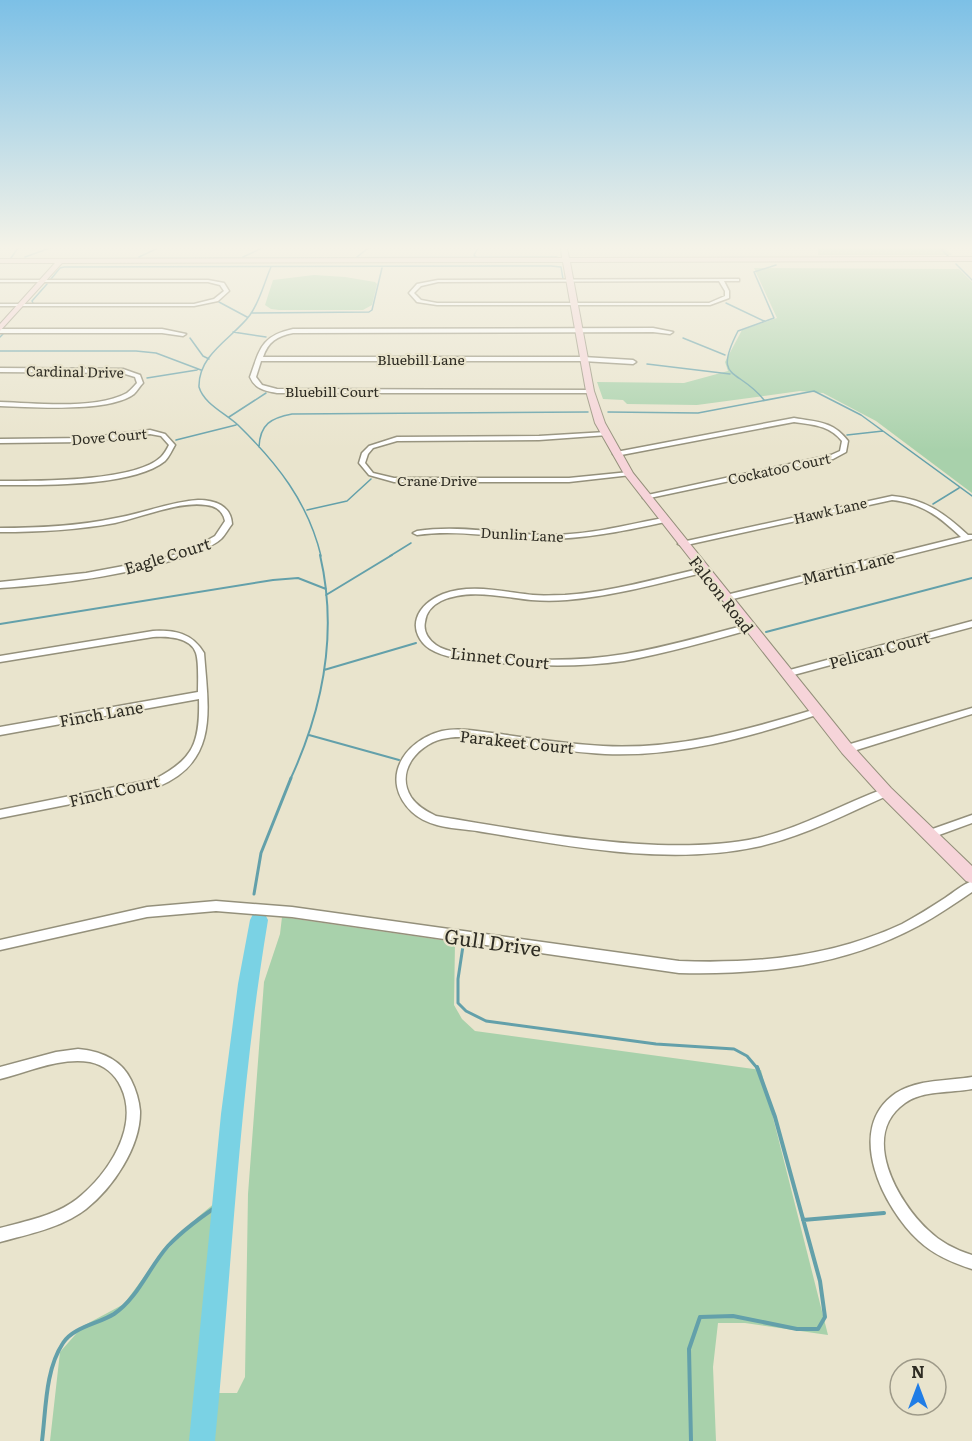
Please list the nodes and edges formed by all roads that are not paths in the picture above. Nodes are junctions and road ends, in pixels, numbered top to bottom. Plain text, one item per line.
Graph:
1 (12, 315) edge
2 (576, 315) edge
3 (0, 330) edge
4 (578, 330) junction
5 (670, 332) dead end
6 (183, 334) dead end
7 (583, 358) junction
8 (259, 359) junction
9 (633, 362) dead end
10 (0, 370) edge
11 (590, 391) junction
12 (0, 404) edge
13 (606, 434) junction
14 (0, 441) edge
15 (616, 454) junction
16 (629, 474) junction
17 (0, 483) edge
18 (645, 496) junction
19 (663, 520) junction
20 (0, 530) edge
21 (417, 533) dead end
22 (970, 537) edge
23 (682, 544) junction
24 (703, 570) junction
25 (0, 585) edge
26 (725, 598) junction
27 (972, 624) edge
28 (749, 627) junction
29 (0, 659) edge
30 (786, 674) junction
31 (201, 695) junction
32 (972, 711) edge
33 (816, 712) junction
34 (0, 730) edge
35 (847, 749) junction
36 (886, 792) junction
37 (0, 814) edge
38 (972, 819) edge
39 (928, 835) junction
40 (972, 876) edge
41 (972, 886) edge
42 (0, 945) edge
43 (0, 1073) edge
44 (972, 1083) edge
45 (0, 1234) edge
46 (972, 1262) edge

1 - 3 main road
2 - 4 main road, Falcon Road
3 - 6 street
4 - 5 street
4 - 7 main road, Falcon Road
4 - 8 street
7 - 8 street, Bluebill Lane
7 - 9 street, Bluebill Lane
7 - 11 main road, Falcon Road
8 - 11 street, Bluebill Court
10 - 12 street, Cardinal Drive
11 - 13 main road, Falcon Road
13 - 15 main road, Falcon Road
13 - 16 street, Crane Drive
14 - 17 street, Dove Court
15 - 16 main road, Falcon Road
15 - 18 street, Cockatoo Court
16 - 18 main road, Falcon Road
18 - 19 main road, Falcon Road
19 - 21 street, Dunlin Lane
19 - 23 main road, Falcon Road
20 - 25 street, Eagle Court
22 - 23 street, Hawk Lane
22 - 26 street, Martin Lane
23 - 24 main road, Falcon Road
24 - 26 main road, Falcon Road
24 - 28 street, Linnet Court
26 - 28 main road, Falcon Road
27 - 30 street, Pelican Court
28 - 30 main road, Falcon Road
29 - 31 street, Finch Court
30 - 33 main road, Falcon Road
31 - 34 street, Finch Lane
31 - 37 street, Finch Court
32 - 35 street
33 - 35 main road, Falcon Road
33 - 36 street, Parakeet Court
35 - 36 main road, Falcon Road
36 - 39 main road, Falcon Road
38 - 39 street
39 - 40 main road, Falcon Road
41 - 42 street, Gull Drive
43 - 45 street
44 - 46 street

